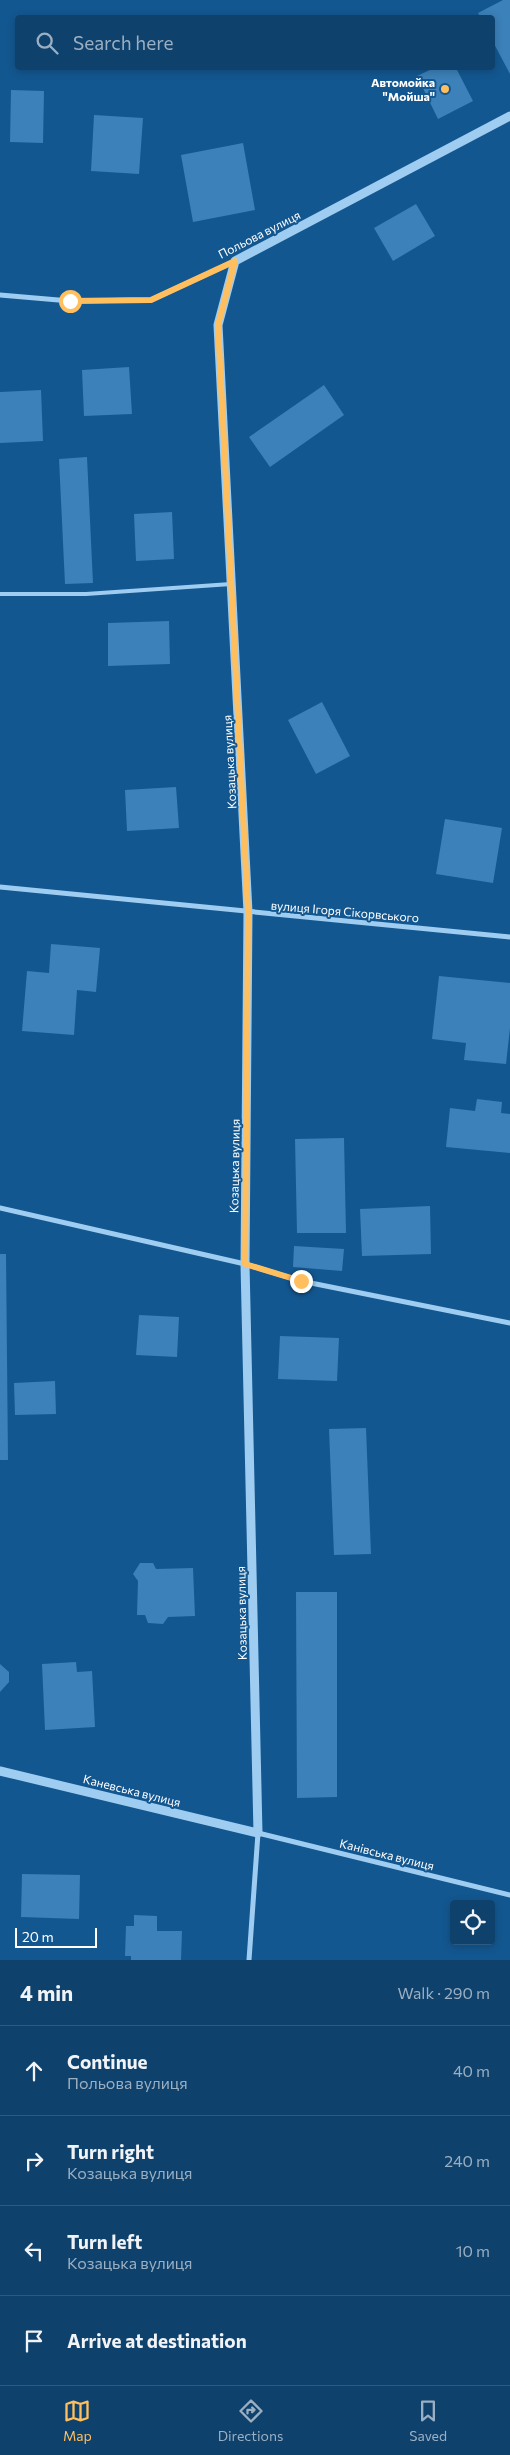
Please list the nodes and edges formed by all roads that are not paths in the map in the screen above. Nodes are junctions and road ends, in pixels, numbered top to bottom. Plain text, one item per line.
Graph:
1 (510, 116) edge
2 (235, 261) junction
3 (0, 295) edge
4 (233, 584) junction
5 (0, 594) edge
6 (0, 886) edge
7 (248, 912) junction
8 (510, 937) edge
9 (0, 1208) edge
10 (245, 1264) junction
11 (510, 1323) edge
12 (0, 1771) edge
13 (258, 1833) junction
14 (510, 1895) edge
15 (249, 1960) edge

1 - 2 street, Польова вулиця
2 - 3 street, Польова вулиця
2 - 4 street, Козацька вулиця
4 - 5 lane
4 - 7 street, Козацька вулиця
6 - 7 street, вулиця Ігоря Сікорвського
7 - 8 street, вулиця Ігоря Сікорвського
7 - 10 street, Козацька вулиця
9 - 10 street
10 - 11 street
10 - 13 street, Козацька вулиця
12 - 13 street, Каневська вулиця
13 - 14 street, Канівська вулиця
13 - 15 street, Козацька вулиця

